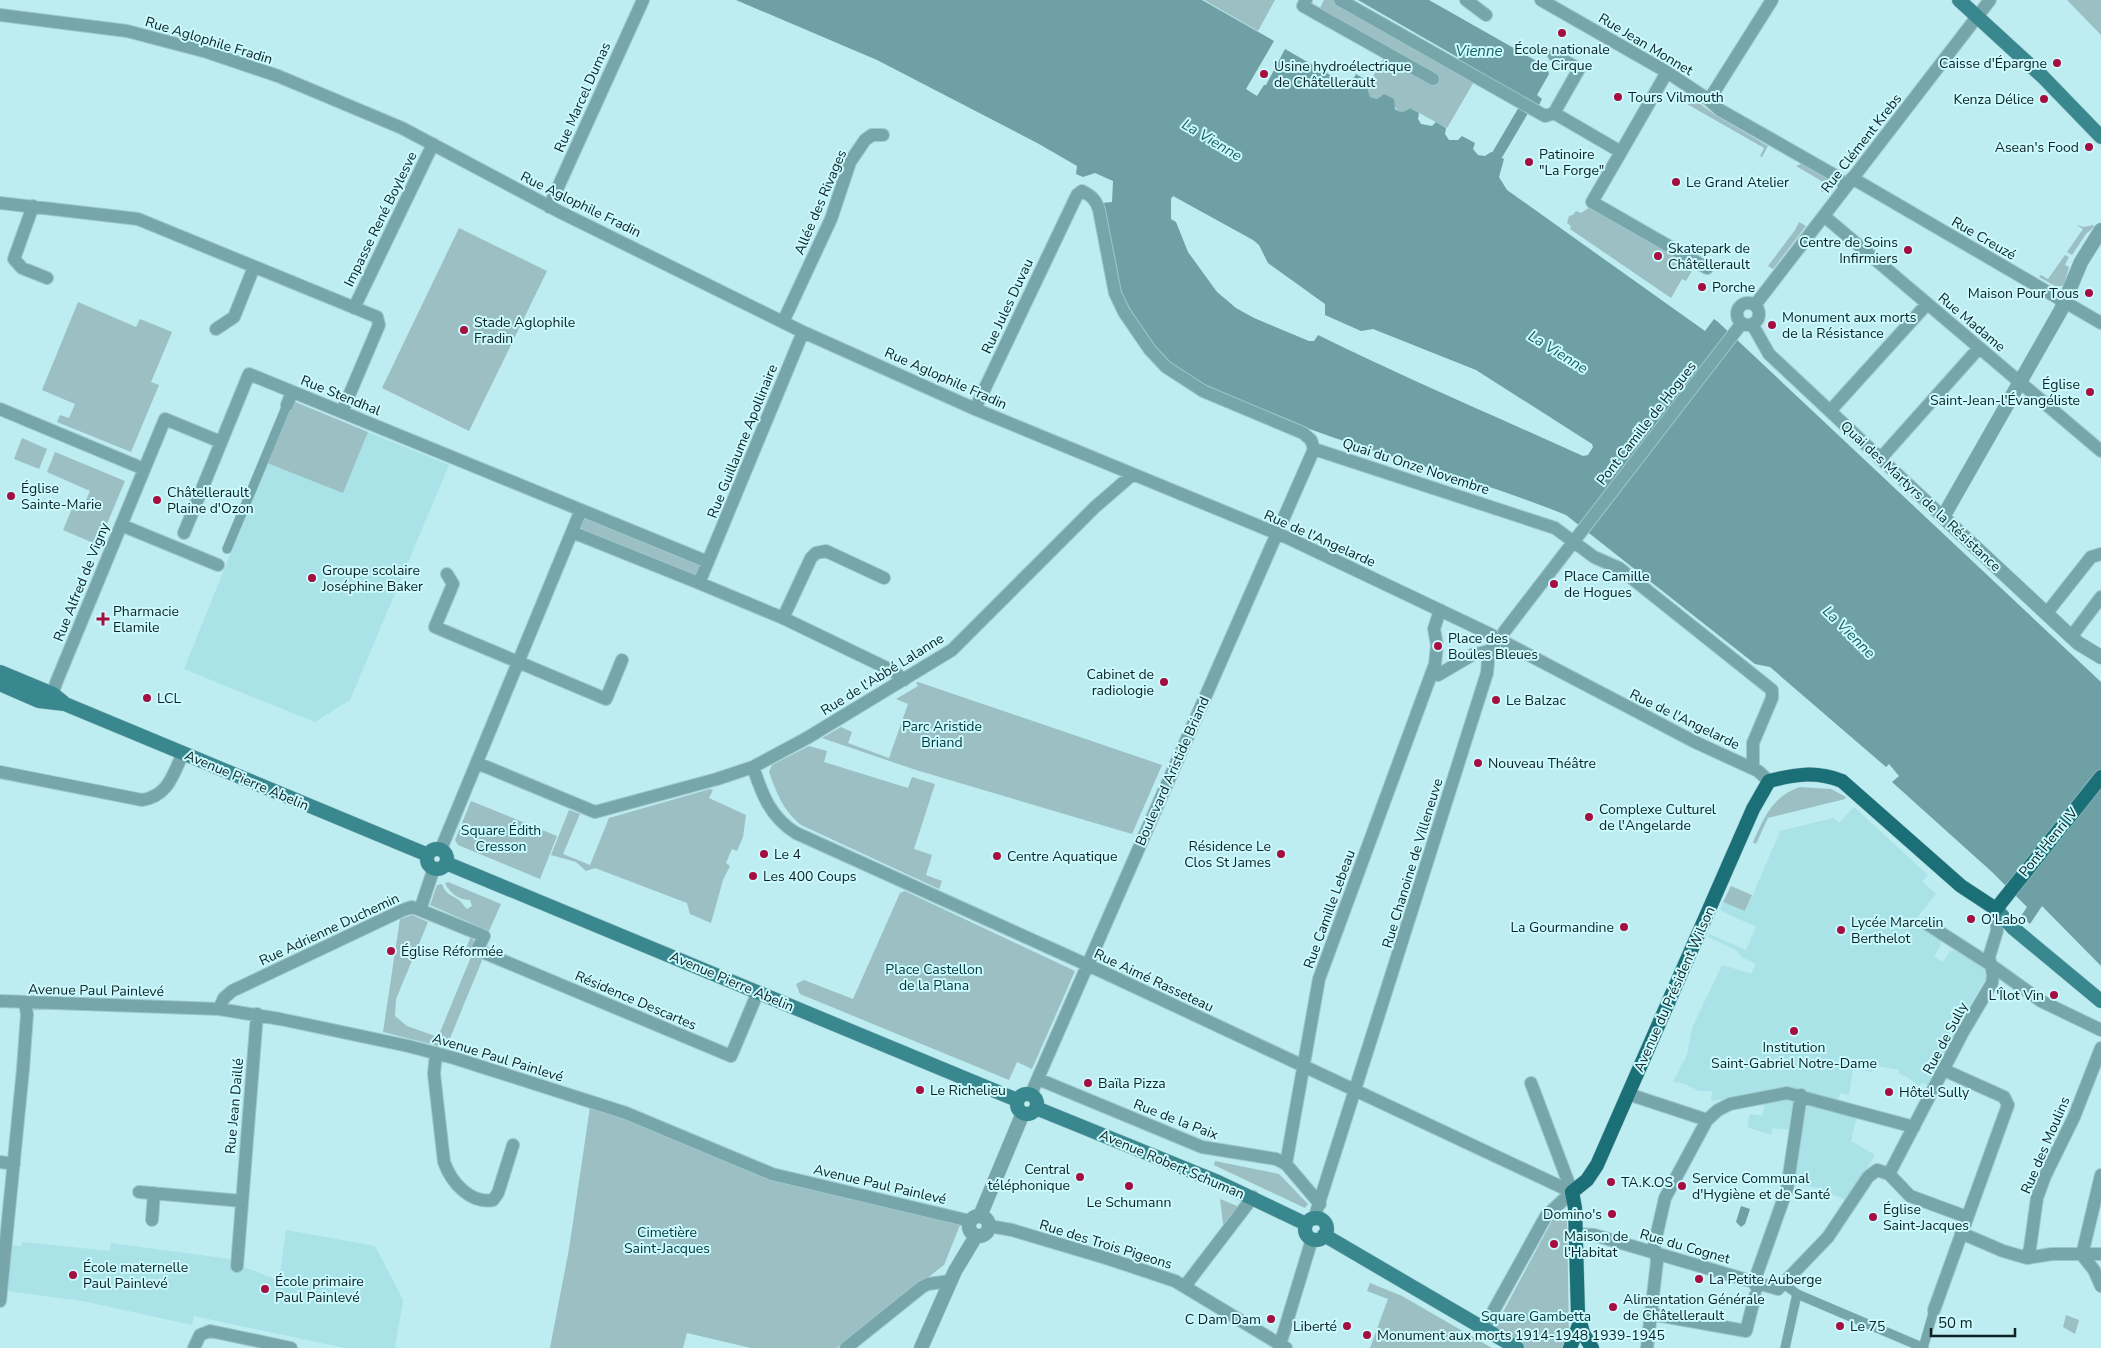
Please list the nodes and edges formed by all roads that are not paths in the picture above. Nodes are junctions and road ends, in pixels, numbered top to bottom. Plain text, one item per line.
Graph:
1 (643, 0) edge
2 (1306, 0) edge
3 (1340, 0) edge
4 (1466, 0) edge
5 (1541, 0) edge
6 (1772, 0) edge
7 (1959, 0) edge
8 (1990, 0) edge
9 (1557, 4) edge
10 (0, 15) edge
11 (1486, 15) dead end
12 (1977, 17) junction
13 (1554, 55) dead end
14 (1667, 72) junction
15 (1434, 79) dead end
16 (1709, 100) junction
17 (1554, 113) junction
18 (883, 135) dead end
19 (2101, 137) edge
20 (433, 144) junction
21 (1621, 152) junction
22 (1849, 182) junction
23 (0, 203) edge
24 (33, 206) junction
25 (549, 207) junction
26 (1824, 216) junction
27 (2101, 230) edge
28 (254, 267) junction
29 (1708, 268) dead end
30 (47, 278) dead end
31 (2065, 302) junction
32 (1927, 304) junction
33 (1755, 305) junction
34 (354, 308) junction
35 (783, 322) junction
36 (2101, 323) edge
37 (1743, 326) junction
38 (216, 329) dead end
39 (803, 332) junction
40 (1979, 348) junction
41 (2020, 382) junction
42 (292, 392) junction
43 (287, 405) joint
44 (0, 409) edge
45 (975, 409) junction
46 (1830, 411) junction
47 (342, 412) junction
48 (221, 442) junction
49 (1314, 449) junction
50 (2101, 451) edge
51 (1880, 459) junction
52 (144, 468) junction
53 (1132, 475) junction
54 (581, 510) junction
55 (1943, 518) junction
56 (121, 525) junction
57 (572, 532) junction
58 (184, 533) dead end
59 (1276, 533) junction
60 (1574, 541) junction
61 (227, 549) dead end
62 (2101, 554) edge
63 (708, 562) junction
64 (218, 565) dead end
65 (448, 574) dead end
66 (884, 578) dead end
67 (699, 583) junction
68 (2101, 597) edge
69 (1440, 610) junction
70 (2046, 614) junction
71 (782, 618) junction
72 (2071, 637) junction
73 (1497, 641) junction
74 (2101, 657) edge
75 (622, 660) dead end
76 (518, 662) junction
77 (1434, 668) junction
78 (0, 672) edge
79 (904, 680) junction
80 (0, 684) edge
81 (51, 698) junction
82 (183, 753) junction
83 (477, 763) junction
84 (753, 767) junction
85 (1753, 768) junction
86 (0, 772) edge
87 (2101, 776) edge
88 (1769, 781) junction
89 (434, 852) junction
90 (440, 866) junction
91 (1996, 909) junction
92 (420, 910) junction
93 (1928, 924) dead end
94 (1088, 965) junction
95 (1991, 965) junction
96 (758, 992) junction
97 (0, 1001) edge
98 (2101, 1001) edge
99 (25, 1003) junction
100 (219, 1008) junction
101 (257, 1014) junction
102 (2101, 1030) edge
103 (2101, 1048) edge
104 (436, 1053) junction
105 (1305, 1066) junction
106 (1944, 1070) junction
107 (1038, 1079) junction
108 (1531, 1083) dead end
109 (1356, 1090) junction
110 (1031, 1094) junction
111 (1628, 1094) junction
112 (1801, 1095) junction
113 (1017, 1100) junction
114 (1036, 1108) junction
115 (1023, 1113) junction
116 (1707, 1120) junction
117 (1914, 1128) junction
118 (513, 1145) dead end
119 (0, 1162) edge
120 (14, 1164) junction
121 (1286, 1164) junction
122 (1889, 1174) junction
123 (2100, 1179) edge
124 (139, 1192) dead end
125 (1572, 1192) junction
126 (154, 1193) junction
127 (1254, 1197) junction
128 (242, 1201) junction
129 (1320, 1204) junction
130 (1967, 1217) junction
131 (152, 1220) dead end
132 (980, 1221) junction
133 (1310, 1222) junction
134 (1961, 1233) junction
135 (1576, 1234) junction
136 (1318, 1237) junction
137 (1654, 1253) junction
138 (2101, 1254) edge
139 (2082, 1255) junction
140 (2026, 1258) junction
141 (237, 1266) dead end
142 (950, 1281) junction
143 (1784, 1284) junction
144 (2100, 1284) edge
145 (1185, 1286) junction
146 (1755, 1288) junction
147 (1797, 1294) junction
148 (0, 1301) edge
149 (1934, 1310) joint
150 (1651, 1314) junction
151 (1579, 1325) junction
152 (1484, 1328) junction
153 (287, 1347) edge
154 (1282, 1347) edge
155 (194, 1348) edge
156 (846, 1348) edge
157 (921, 1348) edge
158 (1517, 1348) edge
159 (1570, 1348) edge
160 (1592, 1348) edge
161 (1647, 1348) edge
162 (1785, 1348) edge
163 (1923, 1348) edge

1 - 25 street, Rue Marcel Dumas
2 - 15 street
3 - 17 street
4 - 11 street
5 - 9 street, Rue Jean Monnet
6 - 16 street
7 - 12 main road
8 - 12 street, Rue Clément Krebs
9 - 14 street, Rue Jean Monnet
10 - 20 street, Rue Aglophile Fradin
12 - 19 main road
12 - 22 street, Rue Clément Krebs
13 - 17 street
14 - 16 street, Rue Jean Monnet
14 - 21 street
16 - 22 street, Rue Creuzé
17 - 21 street
18 - 35 street, Allée des Rivages
20 - 25 street, Rue Aglophile Fradin
20 - 34 street, Impasse René Boylesve
21 - 29 street
22 - 26 street, Rue Clément Krebs
22 - 31 street, Rue Creuzé
23 - 24 street
24 - 28 street
24 - 30 street
25 - 35 street, Rue Aglophile Fradin
26 - 32 street, Rue Madame
26 - 33 street, Rue Clément Krebs
27 - 31 street
28 - 34 street
28 - 38 street
31 - 36 street, Rue Creuzé
31 - 41 street
32 - 40 street, Rue Madame
32 - 46 street
33 - 37 street
33 - 37 street
34 - 47 street
35 - 39 street, Rue Aglophile Fradin
37 - 46 street, Quai des Martyrs de la Résistance
37 - 60 street, Pont Camille de Hogues
39 - 45 street, Rue Aglophile Fradin
39 - 63 street, Rue Guillaume Apollinaire
40 - 41 street, Rue Madame
40 - 51 street
41 - 50 street, Rue Madame
41 - 55 street
42 - 43 street
42 - 47 street, Rue Stendhal
42 - 48 street, Rue Stendhal
43 - 61 street
44 - 52 street
45 - 49 street, Rue Jules Duvau
45 - 53 street, Rue Aglophile Fradin
46 - 51 street, Quai des Martyrs de la Résistance
47 - 54 street, Rue Stendhal
48 - 52 street, Rue Alfred de Vigny
48 - 58 street, Rue Stendhal
49 - 59 street, Boulevard Aristide Briand
49 - 60 street, Quai du Onze Novembre
51 - 55 street, Quai des Martyrs de la Résistance
52 - 56 street, Rue Alfred de Vigny
53 - 59 street, Rue de l'Angelarde
53 - 79 street, Rue de l'Abbé Lalanne
54 - 57 street
54 - 63 street, Rue Stendhal
55 - 70 street, Quai des Martyrs de la Résistance
56 - 64 street
56 - 81 street, Rue Alfred de Vigny
57 - 67 street
57 - 76 street
59 - 69 street, Rue de l'Angelarde
59 - 94 street, Boulevard Aristide Briand
60 - 73 street
60 - 85 street, Quai du Onze Novembre
62 - 70 street
63 - 67 street
65 - 76 street
66 - 71 street
67 - 71 street
68 - 72 street
69 - 73 street, Rue de l'Angelarde
69 - 77 street
70 - 72 street, Quai des Martyrs de la Résistance
71 - 79 street
72 - 74 street, Quai des Martyrs de la Résistance
73 - 77 street
73 - 85 street, Rue de l'Angelarde
73 - 109 street, Rue Chanoine de Villeneuve
75 - 76 street
76 - 83 street
77 - 105 street, Rue Camille Lebeau
78 - 81 main road, Avenue Pierre Abelin
79 - 84 street, Rue de l'Abbé Lalanne
80 - 81 main road, Avenue Pierre Abelin
81 - 82 main road, Avenue Pierre Abelin
82 - 86 street
82 - 89 main road, Avenue Pierre Abelin
83 - 84 street, Rue de l'Abbé Lalanne
83 - 89 street
84 - 94 street, Rue Aimé Rasseteau
85 - 88 street, Rue de l'Angelarde
87 - 91 main road, Pont Henri IV
88 - 91 main road
88 - 111 main road, Avenue du Président Wilson
89 - 90 main road
90 - 92 street, Rue Adrienne Duchemin
90 - 96 main road, Avenue Pierre Abelin
91 - 95 street, Rue de Sully
91 - 98 main road
92 - 96 street, Résidence Descartes
92 - 100 street, Rue Adrienne Duchemin
93 - 95 street
94 - 105 street, Rue Aimé Rasseteau
94 - 107 street, Boulevard Aristide Briand
95 - 102 street
95 - 106 street, Rue de Sully
96 - 113 main road, Avenue Pierre Abelin
97 - 99 street, Avenue Paul Painlevé
99 - 100 street, Avenue Paul Painlevé
99 - 120 street
100 - 101 street, Avenue Paul Painlevé
101 - 104 street, Avenue Paul Painlevé
101 - 128 street, Rue Jean Daillé
103 - 140 street, Rue des Moulins
104 - 118 street
104 - 132 street, Avenue Paul Painlevé
105 - 109 street, Rue Aimé Rasseteau
105 - 121 street, Rue Camille Lebeau
106 - 117 street, Rue de Sully
106 - 130 street
107 - 110 street, Boulevard Aristide Briand
107 - 121 street, Rue de la Paix
108 - 125 street
109 - 125 street, Rue Aimé Rasseteau
109 - 129 street, Rue Chanoine de Villeneuve
110 - 113 main road
110 - 114 main road
111 - 116 street
111 - 125 main road, Avenue du Président Wilson
112 - 116 street
112 - 117 street
112 - 146 street
113 - 115 main road
114 - 115 main road
114 - 127 main road, Avenue Robert Schuman
115 - 132 street
116 - 137 street
117 - 122 street, Rue de Sully
119 - 120 street
120 - 148 street
121 - 129 street
122 - 130 street
122 - 143 street
123 - 139 street
124 - 126 street
125 - 135 main road
125 - 152 street
126 - 128 street
126 - 131 street
127 - 133 main road, Avenue Robert Schuman
127 - 145 street
128 - 141 street, Rue Jean Daillé
129 - 133 street, Rue Chanoine de Villeneuve
130 - 134 street
132 - 142 street
132 - 145 street, Rue des Trois Pigeons
133 - 136 main road
133 - 136 main road
134 - 140 street
134 - 149 street
135 - 137 street, Rue du Cognet
135 - 151 main road
136 - 152 main road
136 - 154 street
137 - 146 street, Rue du Cognet
137 - 150 street
138 - 139 street
139 - 140 street
139 - 144 street
142 - 156 street
142 - 157 street
143 - 146 street, Rue du Cognet
143 - 147 street
145 - 154 street, Rue des Trois Pigeons
146 - 150 street
147 - 162 street
147 - 163 street
149 - 163 street
150 - 161 street
151 - 159 main road
151 - 160 main road
152 - 158 main road
153 - 155 street

